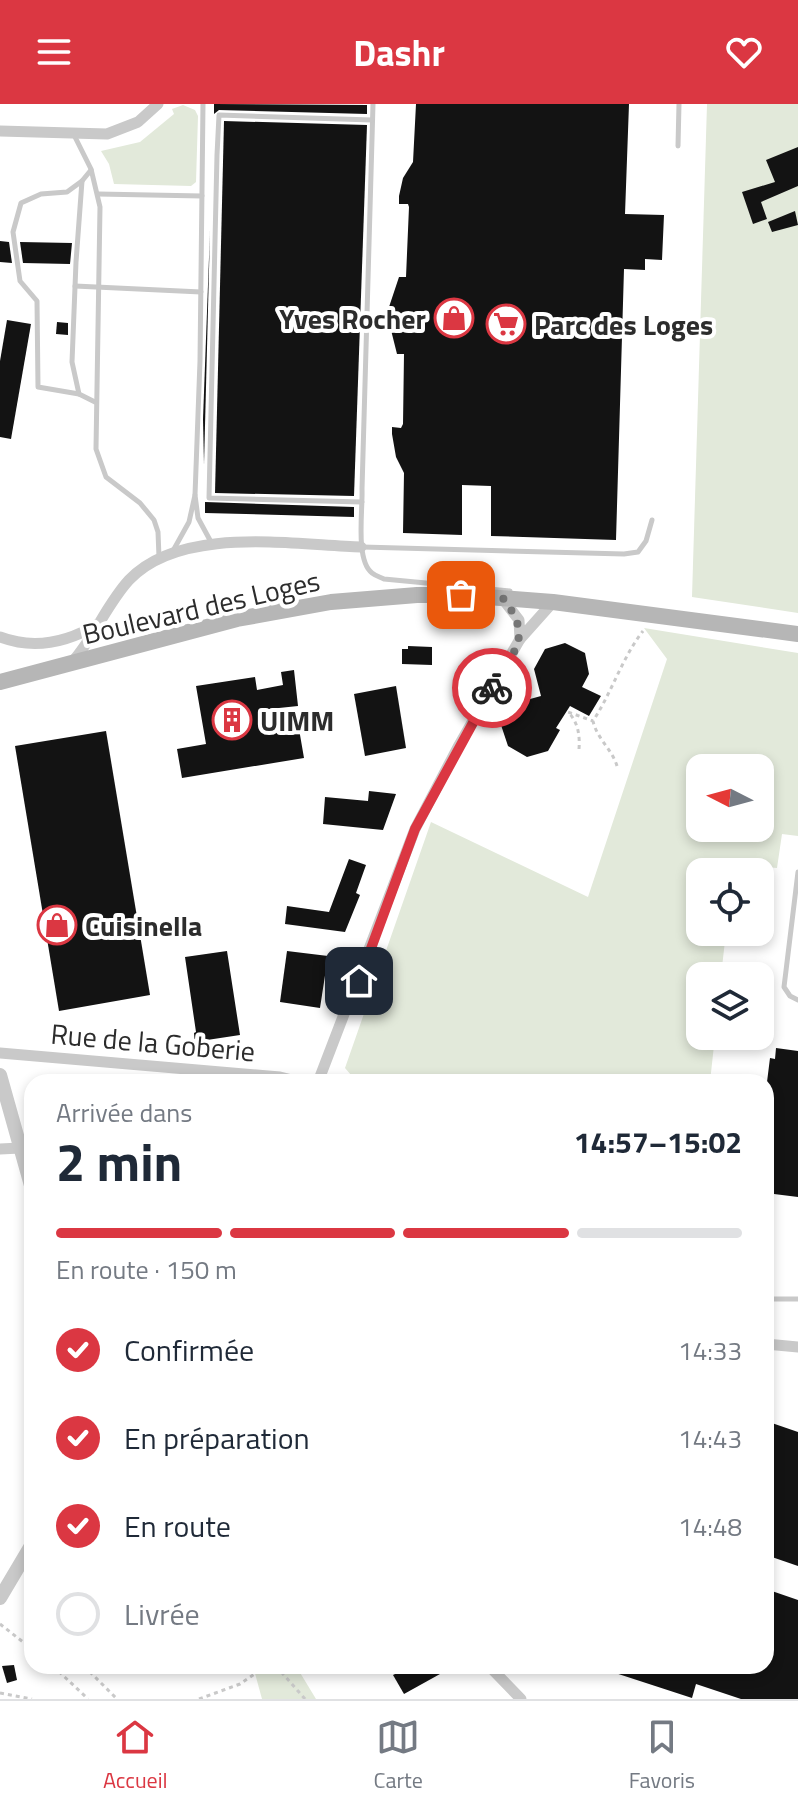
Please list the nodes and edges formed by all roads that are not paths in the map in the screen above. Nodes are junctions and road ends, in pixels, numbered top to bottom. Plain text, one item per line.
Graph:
1 (158, 104) edge
2 (203, 104) edge
3 (373, 104) edge
4 (679, 104) edge
5 (372, 120) junction
6 (0, 131) edge
7 (74, 135) junction
8 (678, 146) dead end
9 (91, 169) junction
10 (82, 181) junction
11 (98, 194) junction
12 (202, 196) junction
13 (75, 286) junction
14 (98, 287) junction
15 (201, 292) junction
16 (79, 394) junction
17 (96, 402) junction
18 (195, 495) junction
19 (362, 502) junction
20 (652, 520) dead end
21 (212, 543) junction
22 (361, 547) junction
23 (171, 553) junction
24 (159, 558) junction
25 (502, 597) junction
26 (553, 602) junction
27 (98, 624) junction
28 (798, 634) edge
29 (0, 637) edge
30 (520, 639) junction
31 (70, 664) junction
32 (0, 682) edge
33 (798, 872) edge
34 (798, 1000) edge
35 (0, 1053) edge
36 (245, 1074) edge
37 (321, 1074) edge
38 (0, 1075) edge
39 (20, 1148) junction
40 (0, 1149) edge
41 (24, 1162) edge
42 (774, 1299) edge
43 (798, 1299) edge
44 (774, 1345) edge
45 (798, 1347) edge
46 (24, 1558) edge
47 (0, 1598) edge
48 (497, 1674) edge
49 (521, 1699) edge

1 - 7 street
2 - 12 lane
3 - 5 lane
4 - 8 lane
5 - 19 lane
5 - 19 lane
6 - 7 street
7 - 9 lane
9 - 10 lane
9 - 11 lane
10 - 13 lane
10 - 16 lane
11 - 12 lane
11 - 14 lane
12 - 15 lane
13 - 14 lane
13 - 16 lane
14 - 15 lane
14 - 17 lane
15 - 18 lane
16 - 17 lane
17 - 24 lane
18 - 21 lane
18 - 23 lane
19 - 22 lane
20 - 22 lane
21 - 22 street
21 - 23 street
22 - 26 lane
23 - 24 street
24 - 27 street
25 - 26 main road, Boulevard des Loges
25 - 30 street
25 - 31 main road, Boulevard des Loges
26 - 28 main road, Boulevard des Loges
26 - 30 street
27 - 29 street
27 - 31 street
30 - 37 street
31 - 32 main road, Boulevard des Loges
33 - 34 lane
35 - 36 street, Rue de la Goberie
38 - 39 street
39 - 40 street
39 - 41 street
42 - 43 lane
44 - 45 street
46 - 47 street
48 - 49 street

